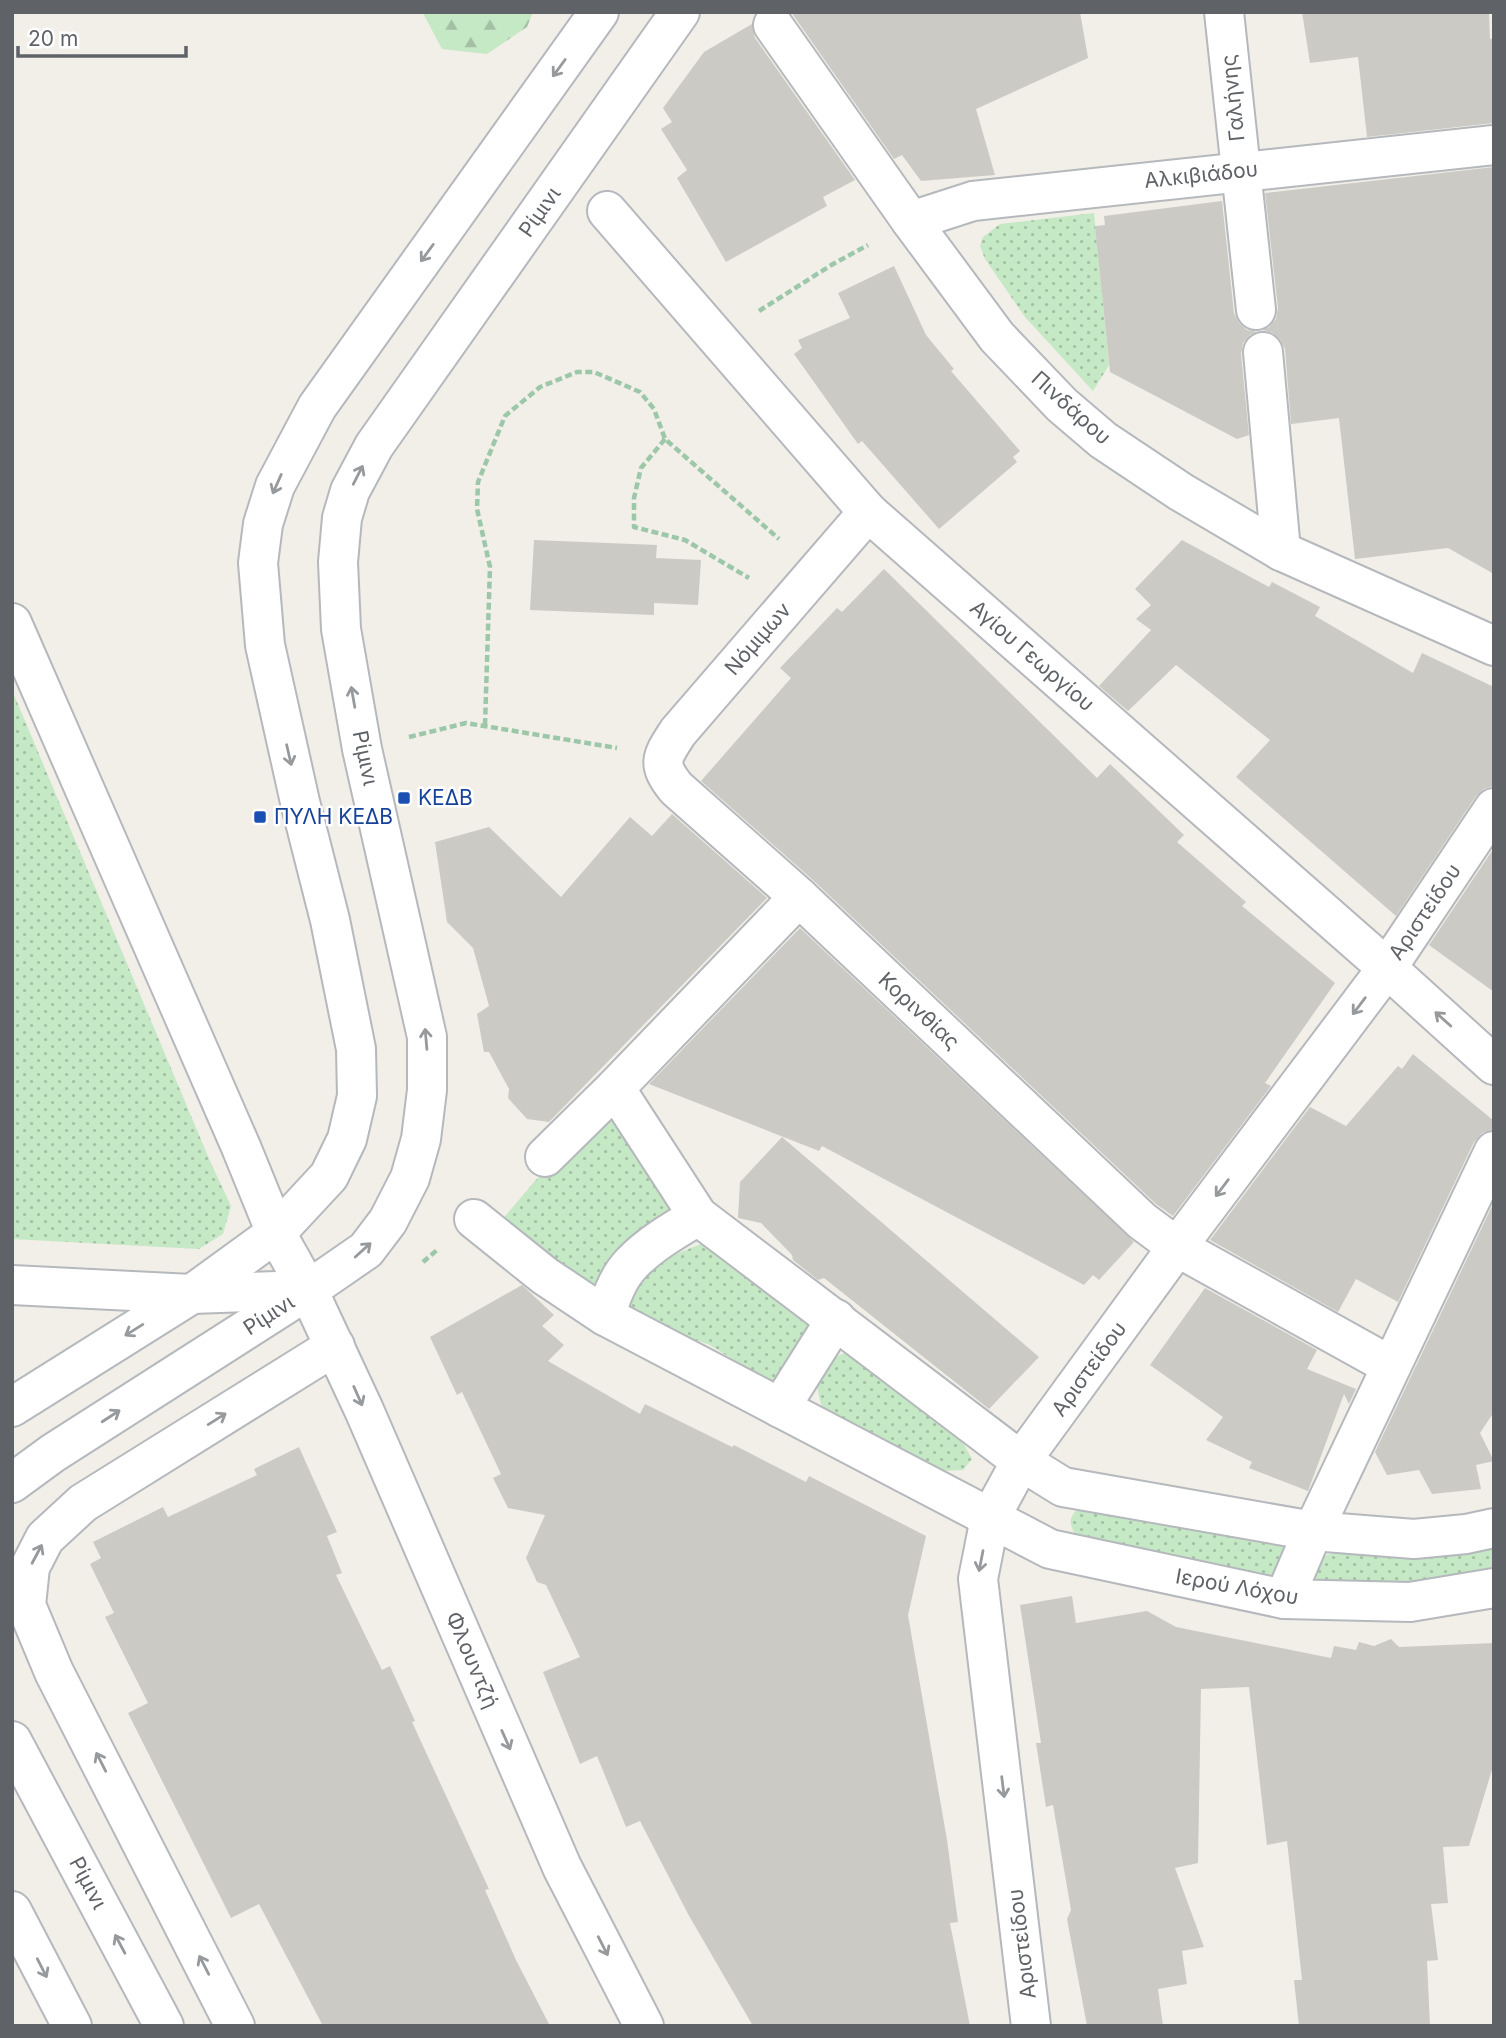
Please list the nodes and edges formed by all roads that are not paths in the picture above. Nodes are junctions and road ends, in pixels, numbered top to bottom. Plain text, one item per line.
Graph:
1 (599, 12) edge
2 (680, 12) edge
3 (1224, 12) edge
4 (773, 25) dead end
5 (1494, 145) edge
6 (1241, 171) junction
7 (607, 211) dead end
8 (911, 221) junction
9 (1256, 310) dead end
10 (1263, 352) dead end
11 (868, 512) junction
12 (1281, 551) junction
13 (12, 623) edge
14 (1494, 646) edge
15 (663, 764) joint
16 (1494, 808) edge
17 (799, 897) junction
18 (1387, 968) junction
19 (1494, 1065) edge
20 (615, 1088) junction
21 (1494, 1151) edge
22 (545, 1157) dead end
23 (698, 1216) junction
24 (474, 1219) dead end
25 (276, 1233) junction
26 (1177, 1247) junction
27 (12, 1285) edge
28 (308, 1290) junction
29 (192, 1294) junction
30 (605, 1316) junction
31 (836, 1320) junction
32 (335, 1346) junction
33 (1391, 1366) junction
34 (12, 1407) edge
35 (779, 1408) junction
36 (1021, 1461) junction
37 (12, 1483) edge
38 (990, 1518) junction
39 (1494, 1528) edge
40 (1313, 1531) junction
41 (1494, 1588) edge
42 (1284, 1600) junction
43 (12, 1741) edge
44 (12, 1911) edge
45 (72, 2026) edge
46 (164, 2026) edge
47 (235, 2026) edge
48 (644, 2026) edge
49 (1031, 2026) edge

1 -> 25 street
28 -> 2 street, Ρίμινι
3 - 6 street, Γαλήνης
4 - 8 street, Πινδάρου
5 - 6 street, Αλκιβιάδου
6 - 8 street, Αλκιβιάδου
6 - 9 street, Γαλήνης
7 - 11 street, Αγίου Γεωργίου
8 - 12 street, Πινδάρου
10 - 12 street
11 - 15 street, Νόμιμων
11 - 18 street, Αγίου Γεωργίου
12 - 14 street, Πινδάρου
13 - 25 street, Φλουντζή
15 - 17 street, Κορινθίας
16 - 18 street, Αριστείδου
17 - 20 street
17 - 26 street, Κορινθίας
19 -> 18 street, Αγίου Γεωργίου
18 -> 26 street, Αριστείδου
20 - 22 street
20 - 23 street
21 - 33 street
23 - 30 street
23 - 31 street
24 - 30 street, Ιερού Λόχου
25 - 28 street, Φλουντζή
25 - 29 street
26 - 33 street, Κορινθίας
26 - 36 street, Αριστείδου
27 - 29 street
28 - 29 street
28 - 32 street, Φλουντζή
37 -> 28 street, Ρίμινι
29 -> 34 street
30 - 35 street, Ιερού Λόχου
31 - 35 street
31 - 36 street
47 -> 32 street
32 -> 48 street, Φλουντζή
33 - 40 street
35 - 38 street, Ιερού Λόχου
36 - 38 street, Αριστείδου
36 - 40 street
38 - 42 street, Ιερού Λόχου
38 -> 49 street, Αριστείδου
39 - 40 street
40 - 42 street
41 - 42 street, Ιερού Λόχου
46 -> 43 street, Ρίμινι
44 -> 45 street

